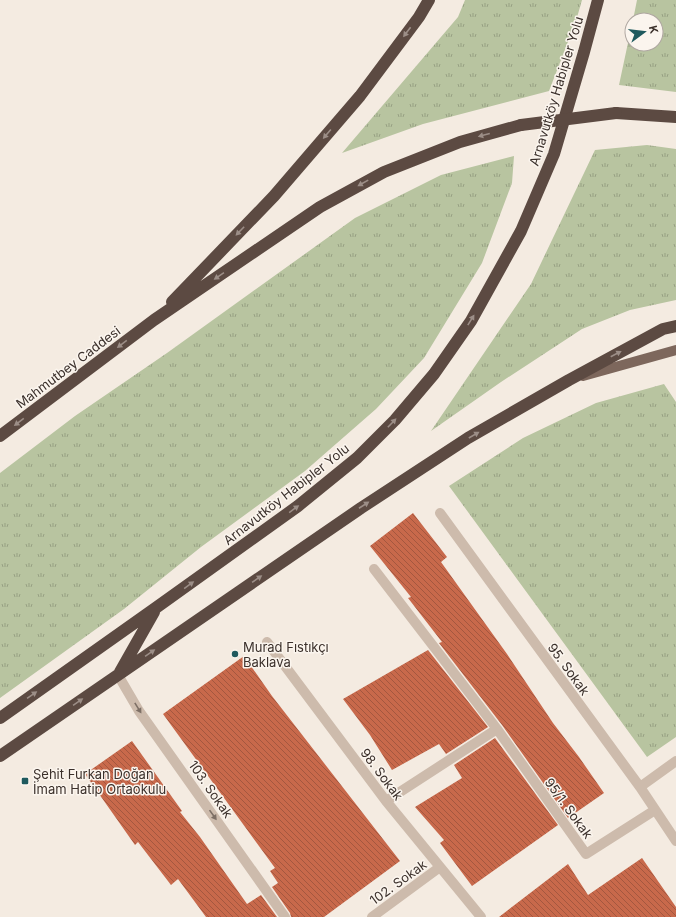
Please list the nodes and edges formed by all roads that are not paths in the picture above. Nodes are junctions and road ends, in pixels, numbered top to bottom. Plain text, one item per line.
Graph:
1 (429, 0) edge
2 (598, 0) edge
3 (646, 115) junction
4 (676, 117) edge
5 (676, 126) edge
6 (154, 320) junction
7 (676, 326) edge
8 (676, 350) edge
9 (569, 380) junction
10 (0, 436) edge
11 (440, 513) dead end
12 (374, 570) dead end
13 (157, 607) junction
14 (267, 642) dead end
15 (118, 675) junction
16 (0, 718) edge
17 (497, 730) junction
18 (0, 756) edge
19 (676, 761) edge
20 (640, 787) junction
21 (386, 801) junction
22 (655, 810) junction
23 (676, 841) edge
24 (440, 867) junction
25 (285, 917) edge
26 (372, 917) edge
27 (481, 917) edge

1 -> 6 highway
13 -> 2 highway, Arnavutköy Habipler Yolu
3 - 4 highway
3 - 5 highway
3 -> 6 highway, bridge
6 -> 10 highway, Mahmutbey Caddesi
9 -> 7 highway
8 - 9 main road
15 -> 9 highway
11 - 20 street, 95. Sokak
12 - 17 street, 95/1. Sokak
13 - 15 highway
16 -> 13 highway, Arnavutköy Habipler Yolu
14 - 21 street, 98. Sokak
18 -> 15 highway
15 -> 25 street, 103. Sokak
17 - 21 street
17 - 22 street, 95/1. Sokak
19 - 20 street
20 - 22 street, 95. Sokak
21 - 24 street, 98. Sokak
22 - 23 street, 95. Sokak
24 - 26 street, 102. Sokak
24 - 27 street, 98. Sokak

